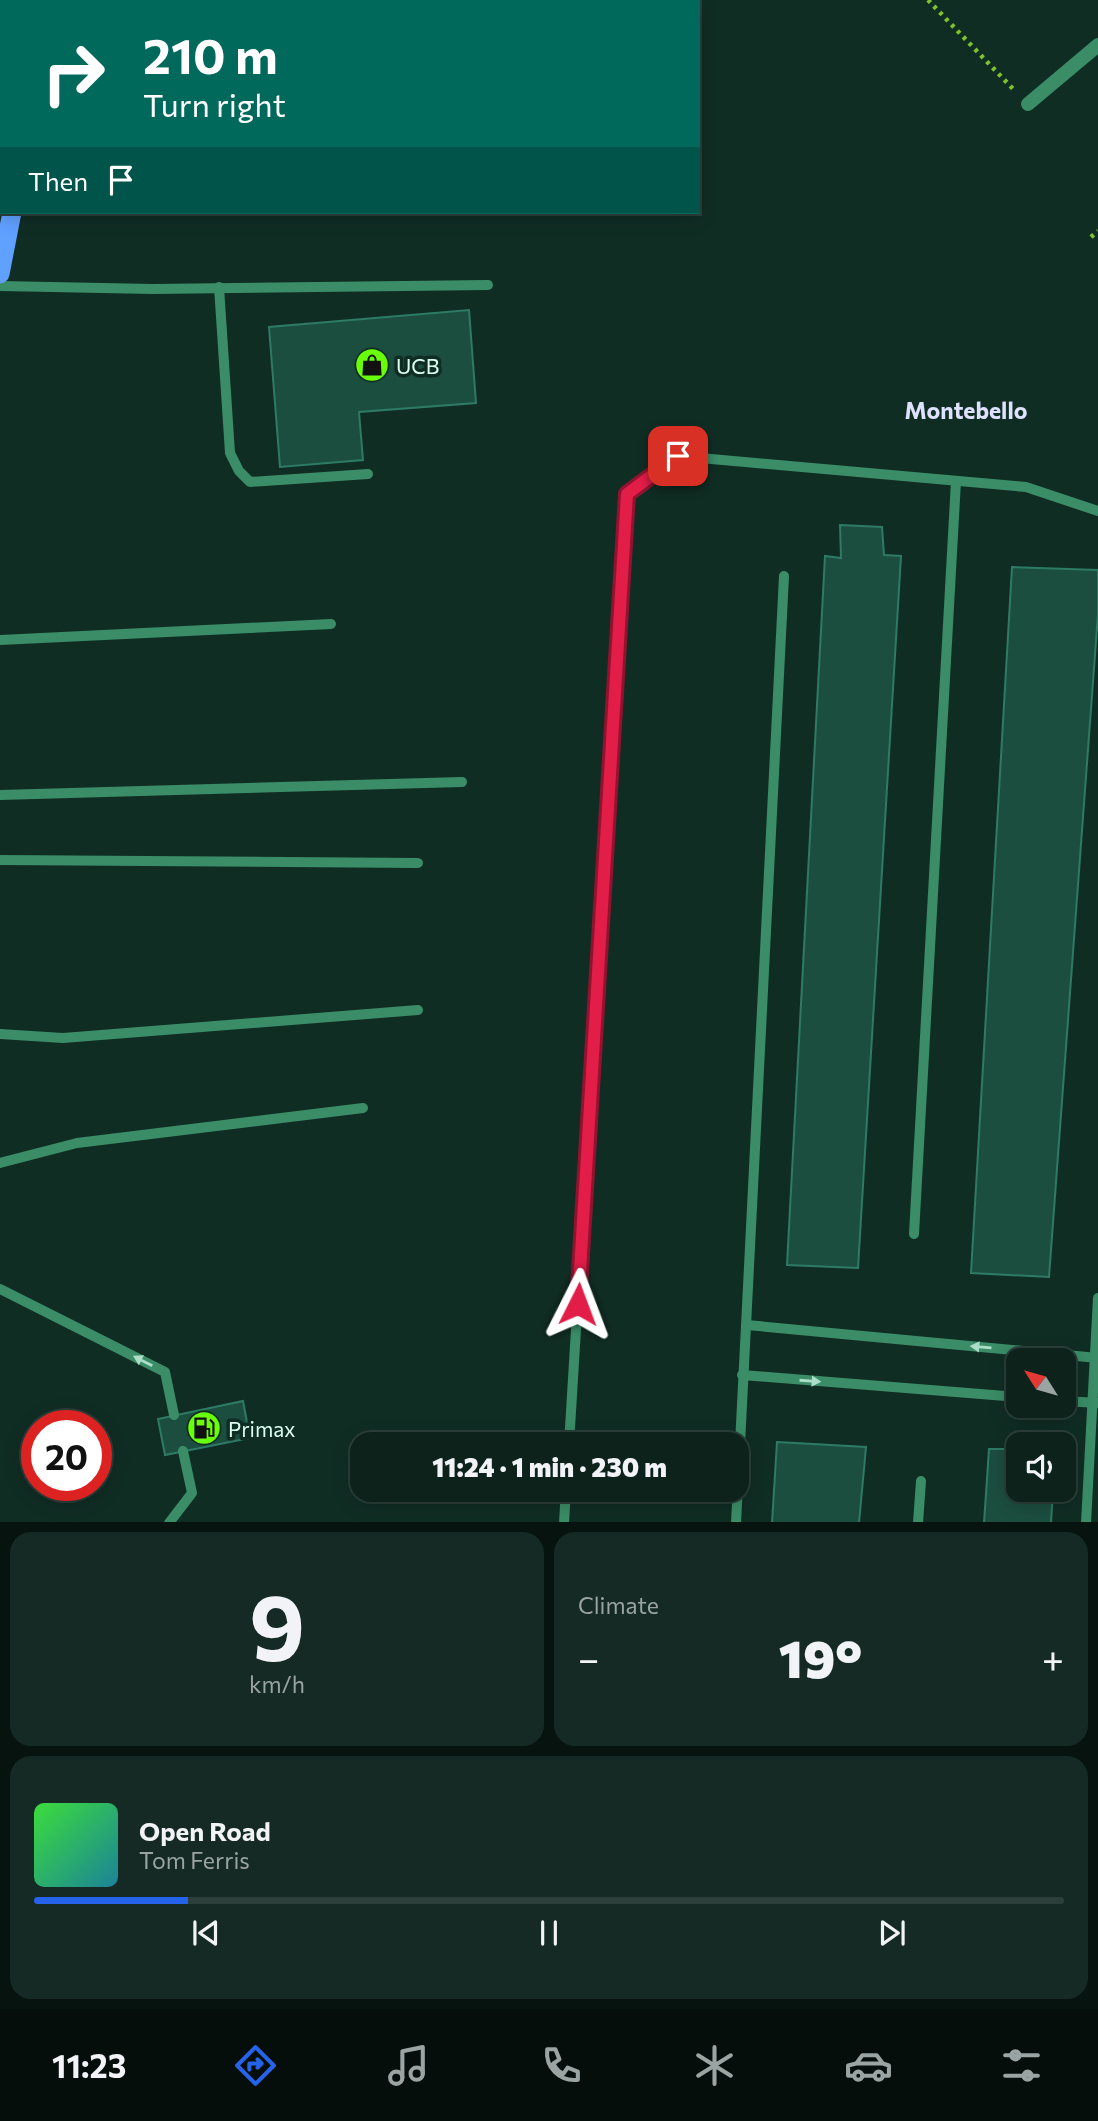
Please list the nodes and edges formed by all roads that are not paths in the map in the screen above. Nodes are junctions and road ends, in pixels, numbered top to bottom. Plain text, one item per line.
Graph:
1 (1098, 45) edge
2 (1028, 104) road end
3 (12, 214) edge
4 (0, 274) edge
5 (488, 285) dead end
6 (0, 286) edge
7 (219, 287) junction
8 (368, 474) dead end
9 (956, 481) junction
10 (1098, 511) edge
11 (784, 576) dead end
12 (331, 624) dead end
13 (0, 640) edge
14 (462, 782) dead end
15 (0, 795) edge
16 (0, 860) edge
17 (418, 863) dead end
18 (418, 1010) dead end
19 (0, 1034) edge
20 (362, 1108) dead end
21 (0, 1163) edge
22 (914, 1234) dead end
23 (0, 1289) edge
24 (1098, 1297) edge
25 (747, 1325) junction
26 (1096, 1358) edge
27 (742, 1376) junction
28 (1006, 1396) edge
29 (1076, 1402) edge
30 (1095, 1403) edge
31 (174, 1415) dead end
32 (570, 1432) edge
33 (183, 1451) dead end
34 (921, 1481) dead end
35 (565, 1502) edge
36 (169, 1522) edge
37 (564, 1522) edge
38 (736, 1522) edge
39 (918, 1522) edge
40 (1086, 1522) edge

1 - 2 street
3 - 4 highway
5 - 7 lane
6 - 7 lane
7 - 8 lane
9 - 10 lane
9 - 22 lane
9 - 32 lane
11 - 25 lane
12 - 13 lane
14 - 15 lane
16 - 17 lane
18 - 19 lane
20 - 21 lane
31 -> 23 lane
24 - 26 lane
26 -> 25 lane
25 - 27 lane
26 - 30 lane
27 -> 28 lane
27 - 38 lane
29 - 30 lane
30 - 40 lane
33 - 36 lane
34 - 39 lane
35 - 37 lane

